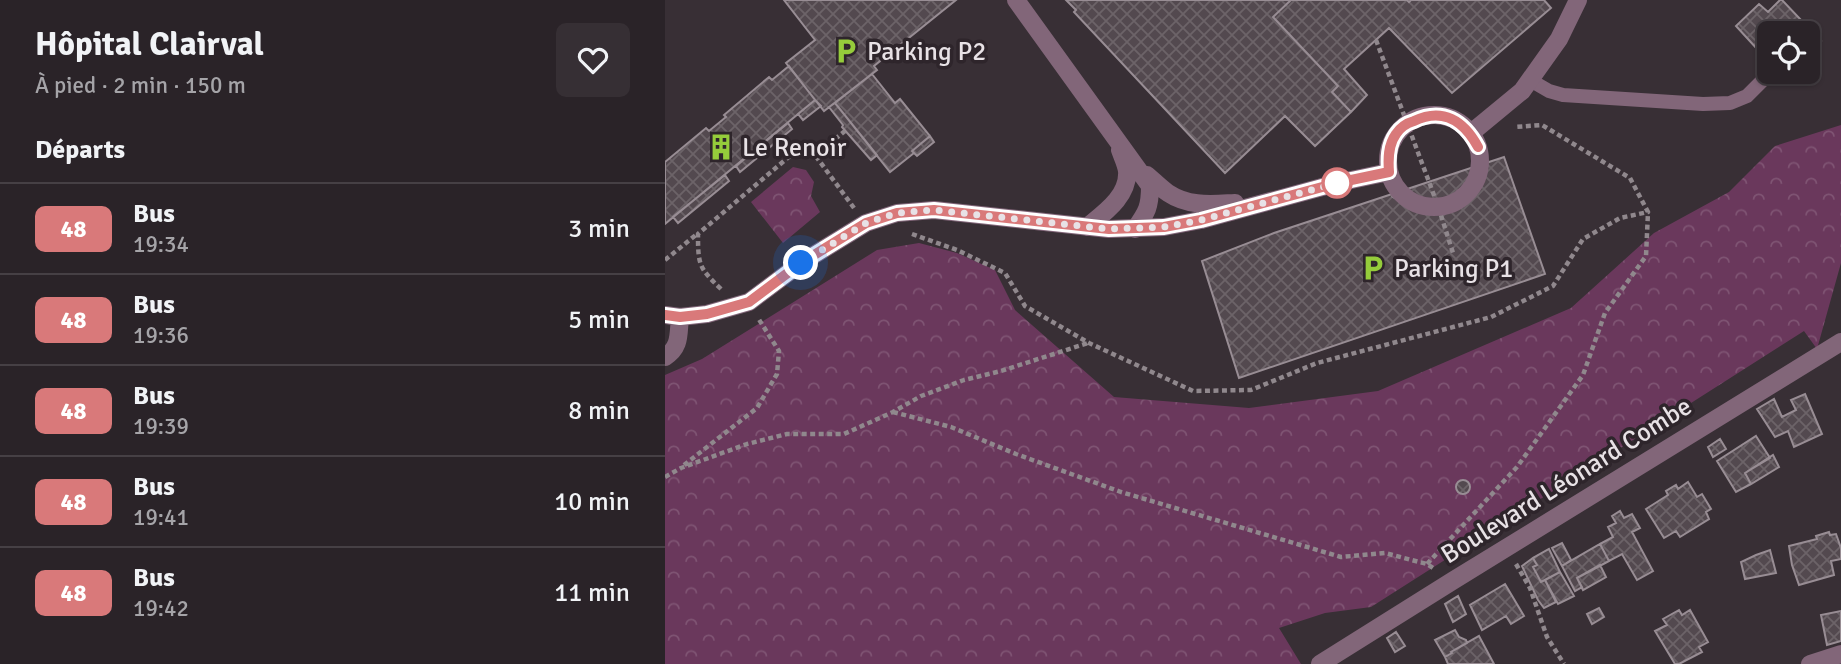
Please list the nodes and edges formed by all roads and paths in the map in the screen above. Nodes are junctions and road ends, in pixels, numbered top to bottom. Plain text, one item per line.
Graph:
1 (1016, 0) edge
2 (1575, 1) edge
3 (1376, 40) dead end
4 (1759, 84) edge
5 (1526, 85) junction
6 (1406, 124) junction
7 (1516, 125) dead end
8 (845, 131) dead end
9 (1471, 133) junction
10 (1115, 138) junction
11 (815, 155) junction
12 (1139, 168) junction
13 (1389, 172) junction
14 (1392, 195) dead end
15 (1267, 201) junction
16 (1439, 210) junction
17 (1648, 212) junction
18 (897, 213) junction
19 (866, 223) junction
20 (1087, 227) junction
21 (1135, 229) junction
22 (698, 234) junction
23 (1453, 253) dead end
24 (665, 260) edge
25 (741, 305) junction
26 (672, 316) edge
27 (761, 324) dead end
28 (1841, 342) edge
29 (1089, 343) junction
30 (665, 356) edge
31 (893, 411) junction
32 (681, 468) junction
33 (665, 477) edge
34 (1507, 547) junction
35 (1427, 564) junction
36 (1454, 580) junction
37 (1841, 654) edge
38 (1320, 664) edge
39 (1564, 664) edge
40 (1810, 664) edge

1 - 10 street
2 - 5 street
3 - 6 path
4 - 5 lane
5 - 9 street
6 - 9 street
6 - 13 street
6 - 16 path
7 - 17 path
8 - 11 path
9 - 16 street
10 - 12 street
10 - 20 street
11 - 19 path
11 - 22 path
12 - 15 street
12 - 21 street
13 - 15 street
13 - 16 street
14 - 16 path
15 - 21 street
16 - 23 path
17 - 29 path
17 - 35 path
18 - 19 street
18 - 20 street
18 - 29 path
19 - 25 street
20 - 21 street
22 - 24 path
22 - 25 path
25 - 26 street
26 - 30 street
27 - 32 path
28 - 34 street, Boulevard Léonard Combe
29 - 31 path
31 - 32 path
31 - 35 path
32 - 33 path
34 - 36 street, Boulevard Léonard Combe
34 - 39 path
35 - 36 path
36 - 38 street, Boulevard Léonard Combe
37 - 40 street

